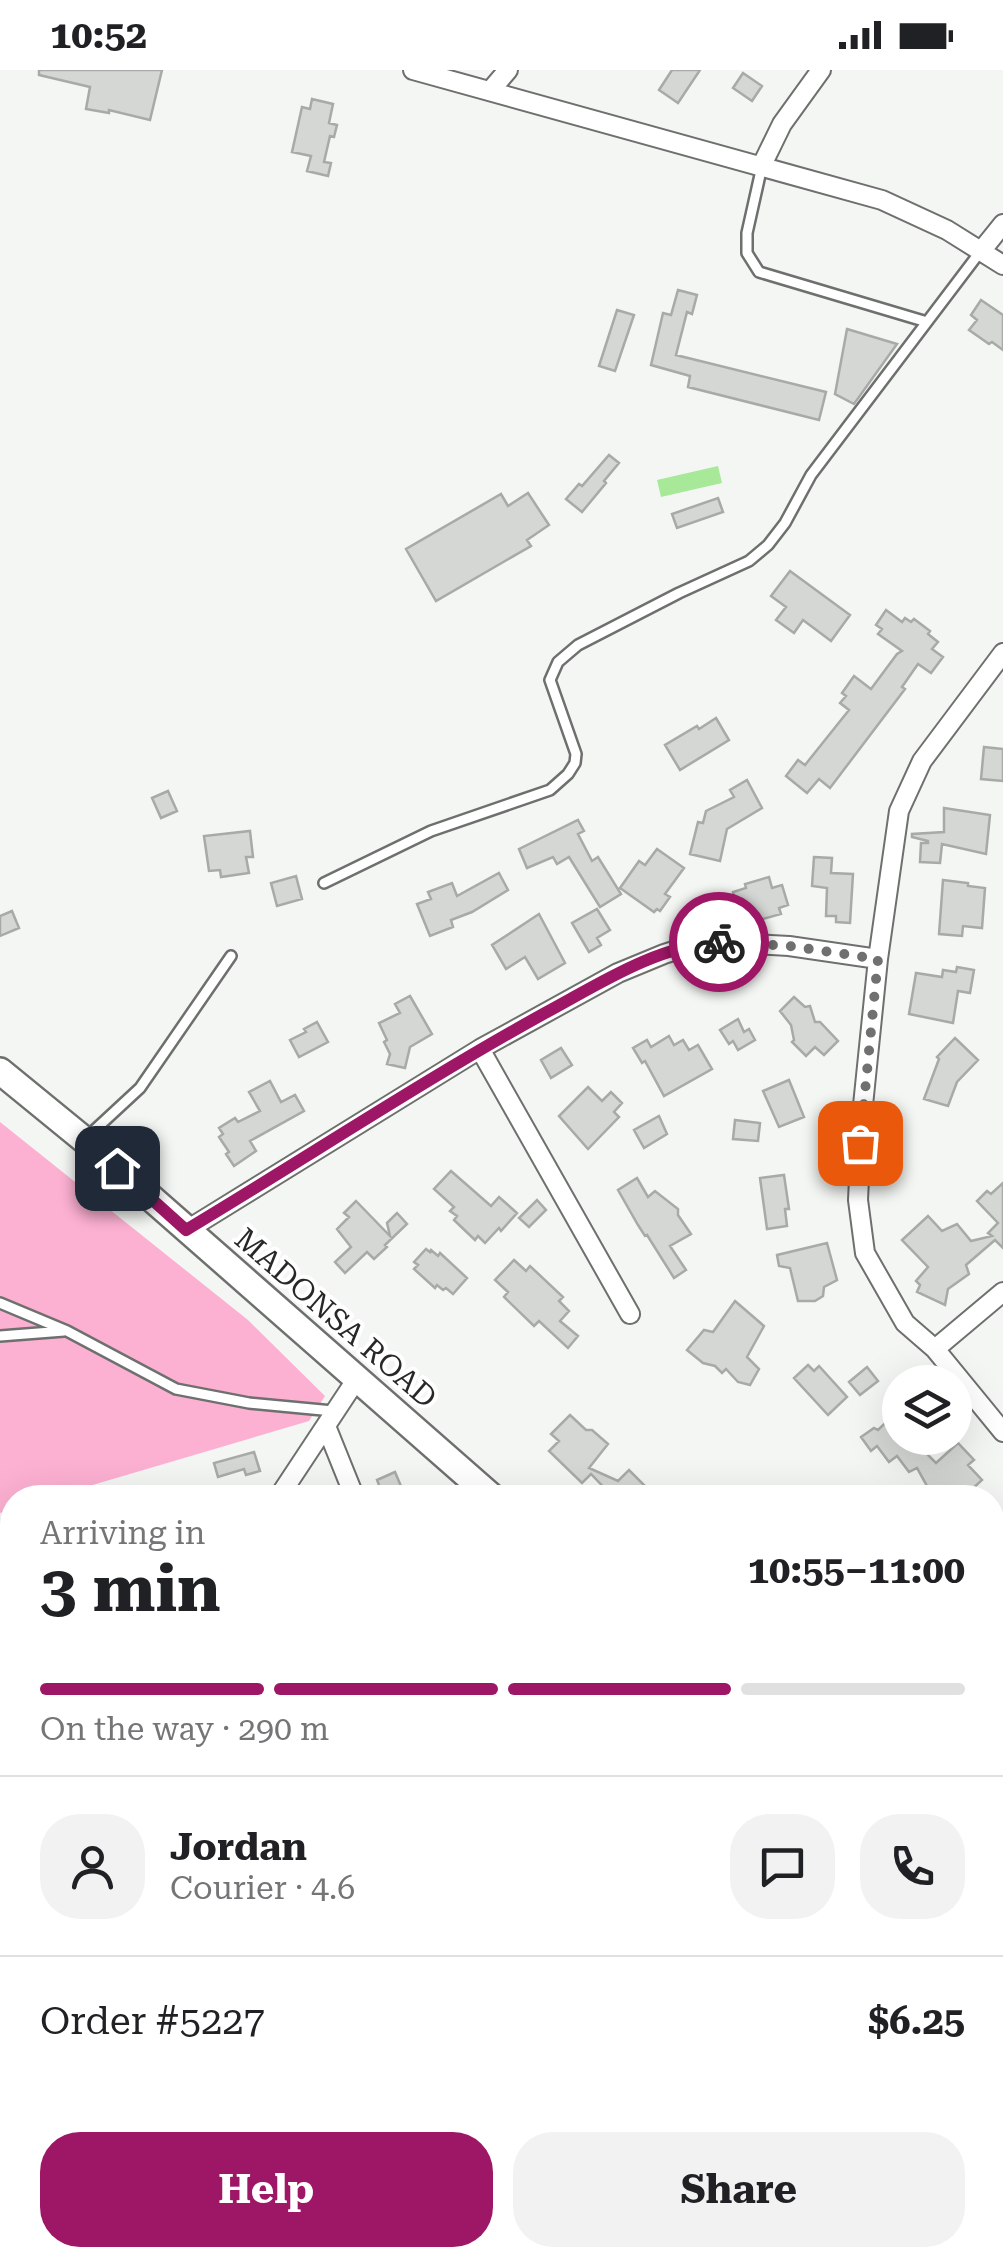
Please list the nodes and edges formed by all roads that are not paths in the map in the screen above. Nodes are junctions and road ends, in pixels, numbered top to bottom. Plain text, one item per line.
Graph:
1 (413, 70) edge
2 (508, 70) edge
3 (821, 70) edge
4 (490, 91) junction
5 (762, 165) junction
6 (1003, 224) edge
7 (982, 250) junction
8 (1003, 265) edge
9 (928, 322) junction
10 (1003, 652) edge
11 (324, 884) dead end
12 (231, 956) dead end
13 (878, 959) junction
14 (480, 1049) junction
15 (0, 1070) edge
16 (84, 1140) junction
17 (186, 1230) junction
18 (1003, 1292) edge
19 (0, 1303) edge
20 (630, 1314) dead end
21 (67, 1330) junction
22 (0, 1336) edge
23 (935, 1349) junction
24 (356, 1380) junction
25 (331, 1419) junction
26 (1003, 1432) edge
27 (287, 1485) edge
28 (352, 1485) edge
29 (478, 1485) edge

1 - 4 street
2 - 4 street
3 - 5 street
4 - 5 street
5 - 7 street
5 - 9 lane
6 - 7 street
7 - 8 street
7 - 9 lane
9 - 11 lane
10 - 13 street
12 - 16 lane
13 - 14 street
13 - 23 street
14 - 17 street
14 - 20 street
15 - 16 street, MADONSA ROAD
16 - 17 street, MADONSA ROAD
17 - 24 street, MADONSA ROAD
18 - 23 street
19 - 21 lane
21 - 22 lane
21 - 25 lane
23 - 26 street
24 - 25 street
24 - 29 street, MADONSA ROAD
25 - 27 street
25 - 28 street

